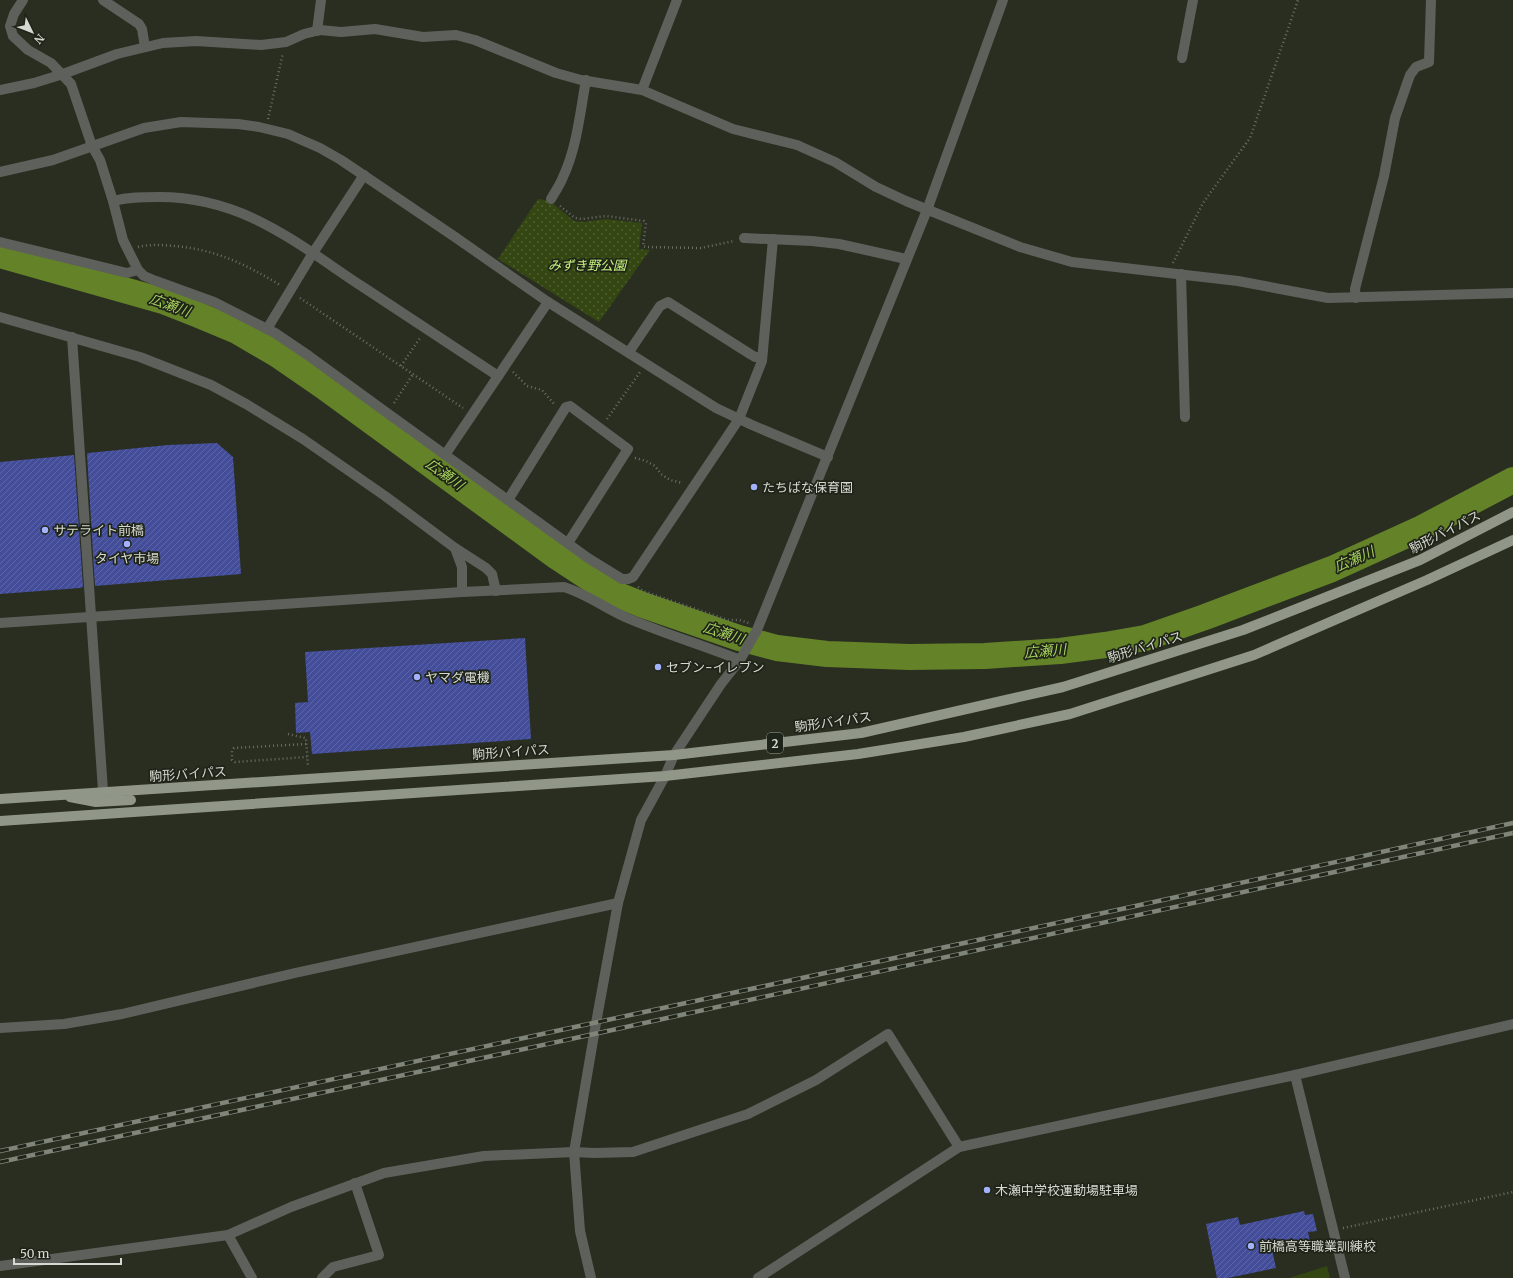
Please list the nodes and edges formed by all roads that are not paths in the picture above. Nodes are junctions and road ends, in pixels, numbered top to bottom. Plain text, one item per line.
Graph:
1 (23, 0) edge
2 (103, 0) edge
3 (321, 0) edge
4 (677, 0) edge
5 (1003, 0) edge
6 (1193, 0) edge
7 (1431, 0) edge
8 (317, 31) junction
9 (145, 47) junction
10 (1182, 58) dead end
11 (63, 74) junction
12 (586, 80) junction
13 (0, 90) edge
14 (642, 90) junction
15 (92, 146) junction
16 (0, 172) edge
17 (364, 175) junction
18 (551, 199) road end
19 (114, 201) junction
20 (927, 210) junction
21 (744, 238) road end
22 (773, 239) junction
23 (0, 242) edge
24 (313, 253) junction
25 (906, 259) junction
26 (138, 270) junction
27 (1180, 274) junction
28 (1513, 292) edge
29 (1356, 298) junction
30 (548, 302) junction
31 (0, 317) edge
32 (267, 329) junction
33 (72, 337) junction
34 (629, 352) junction
35 (762, 357) junction
36 (498, 376) junction
37 (1184, 417) dead end
38 (739, 419) junction
39 (445, 455) junction
40 (828, 457) junction
41 (508, 500) junction
42 (1513, 512) edge
43 (1513, 540) edge
44 (568, 543) junction
45 (455, 548) junction
46 (496, 590) junction
47 (462, 592) junction
48 (91, 617) junction
49 (0, 623) edge
50 (742, 656) junction
51 (674, 755) junction
52 (665, 776) junction
53 (103, 791) junction
54 (60, 794) junction
55 (0, 799) edge
56 (131, 800) dead end
57 (0, 821) edge
58 (618, 903) junction
59 (1513, 1024) edge
60 (0, 1028) edge
61 (1296, 1075) junction
62 (959, 1147) junction
63 (574, 1152) junction
64 (355, 1183) junction
65 (228, 1236) junction
66 (0, 1266) edge
67 (252, 1278) edge
68 (322, 1278) edge
69 (591, 1278) edge
70 (758, 1278) edge
71 (1344, 1278) edge

1 - 11 street
2 - 9 street
3 - 8 street
4 - 14 street
5 - 20 street
6 - 10 street
7 - 29 street
8 - 9 street
8 - 12 street
9 - 11 street
11 - 13 street
11 - 15 street
12 - 14 street
12 - 18 street
14 - 20 street
15 - 16 street
15 - 17 street
15 - 19 street
17 - 24 street
17 - 30 street
19 - 24 street
19 - 26 street
20 - 25 street
20 - 27 street
21 - 22 street
22 - 25 street
22 - 35 street
23 - 26 street
24 - 32 street
24 - 36 street
25 - 40 street
26 - 32 street
27 - 29 street
27 - 37 street
28 - 29 street
30 - 34 street
30 - 36 street
31 - 33 street
32 - 39 street
33 - 45 street
33 - 48 street
34 - 35 street
34 - 38 street
35 - 38 street
36 - 39 street
38 - 40 street
38 - 44 street
39 - 41 street
40 - 50 street
41 - 44 street
41 - 44 street
42 - 51 main road, 駒形バイパス / 2
43 - 52 main road, 2
45 - 46 street
45 - 47 street
46 - 47 street
46 - 50 street
47 - 48 street
48 - 49 street
48 - 53 street
50 - 51 street
51 - 52 street
51 - 53 main road, 駒形バイパス / 2
52 - 57 main road, 2
52 - 58 street
53 - 54 main road, 駒形バイパス / 2
54 - 55 main road, 駒形バイパス / 2
54 - 56 main road
58 - 60 street
58 - 63 street
59 - 61 street
61 - 62 street
61 - 71 street
62 - 63 street
62 - 70 street
63 - 64 street
63 - 69 street
64 - 65 street
64 - 68 street
65 - 66 street
65 - 67 street

